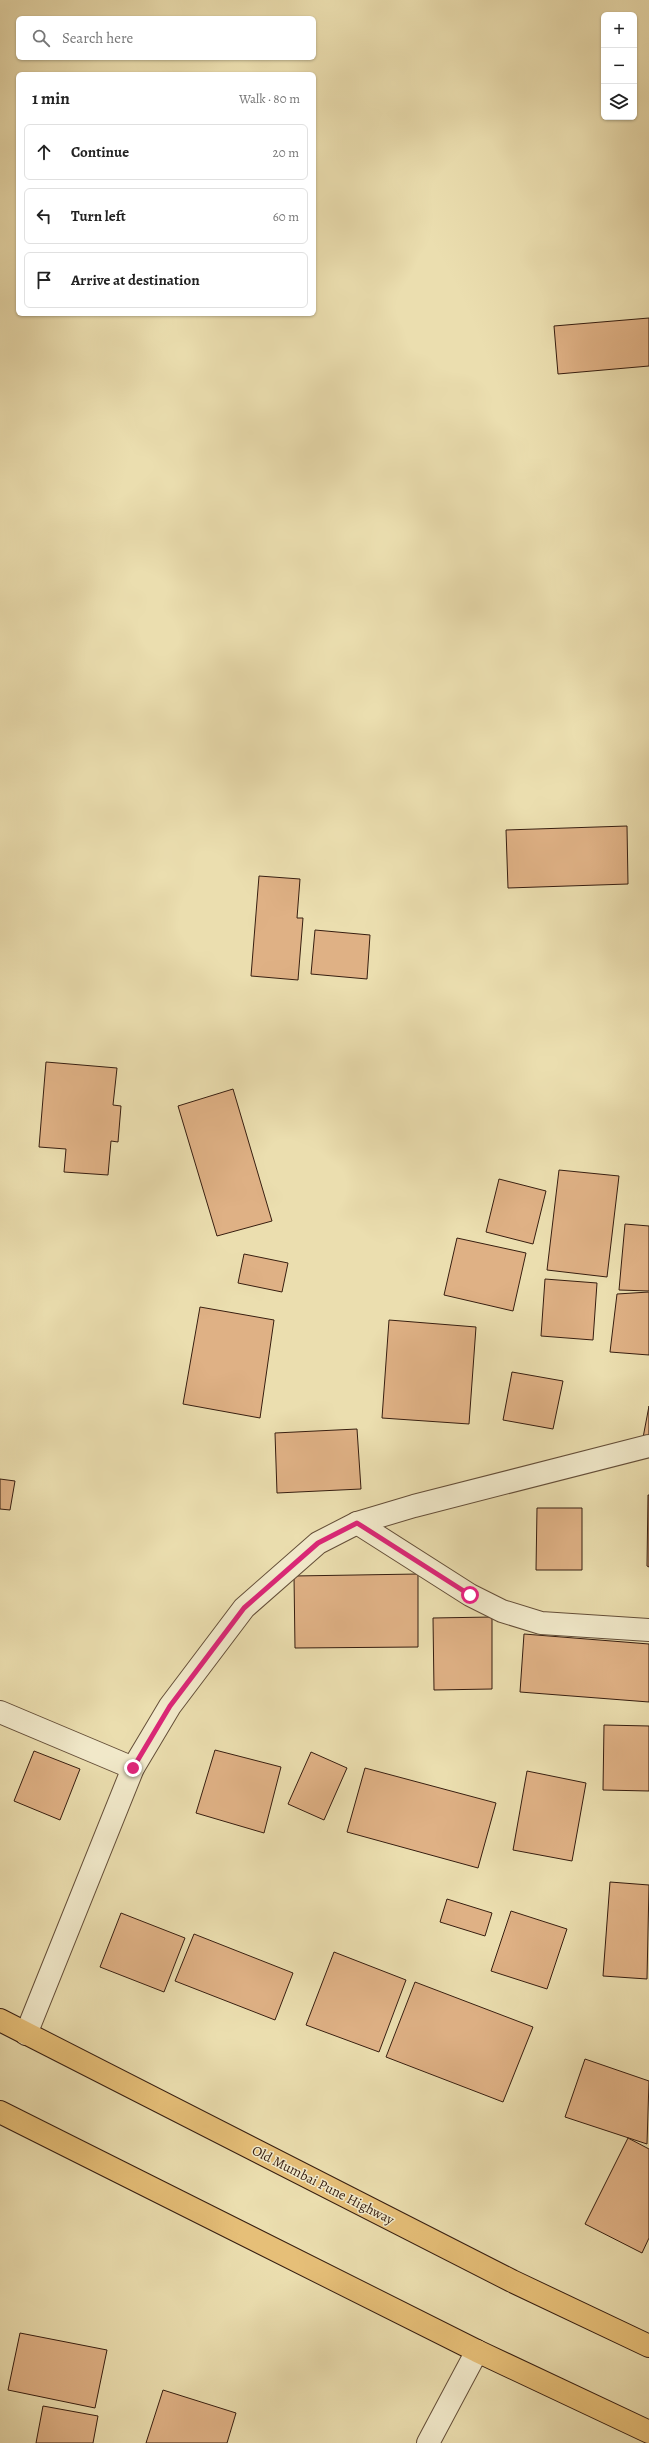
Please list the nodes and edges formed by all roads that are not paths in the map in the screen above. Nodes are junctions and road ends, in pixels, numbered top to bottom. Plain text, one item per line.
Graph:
1 (649, 1446) edge
2 (357, 1523) junction
3 (649, 1630) edge
4 (0, 1712) edge
5 (133, 1768) junction
6 (0, 2020) edge
7 (26, 2034) junction
8 (0, 2112) edge
9 (649, 2346) edge
10 (477, 2351) junction
11 (649, 2432) edge
12 (428, 2443) edge

1 - 2 street
2 - 3 street
2 - 5 street
4 - 5 street
5 - 7 street
6 - 7 highway, Old Mumbai Pune Highway
7 - 9 highway, Old Mumbai Pune Highway
8 - 10 highway
10 - 11 highway
10 - 12 street

